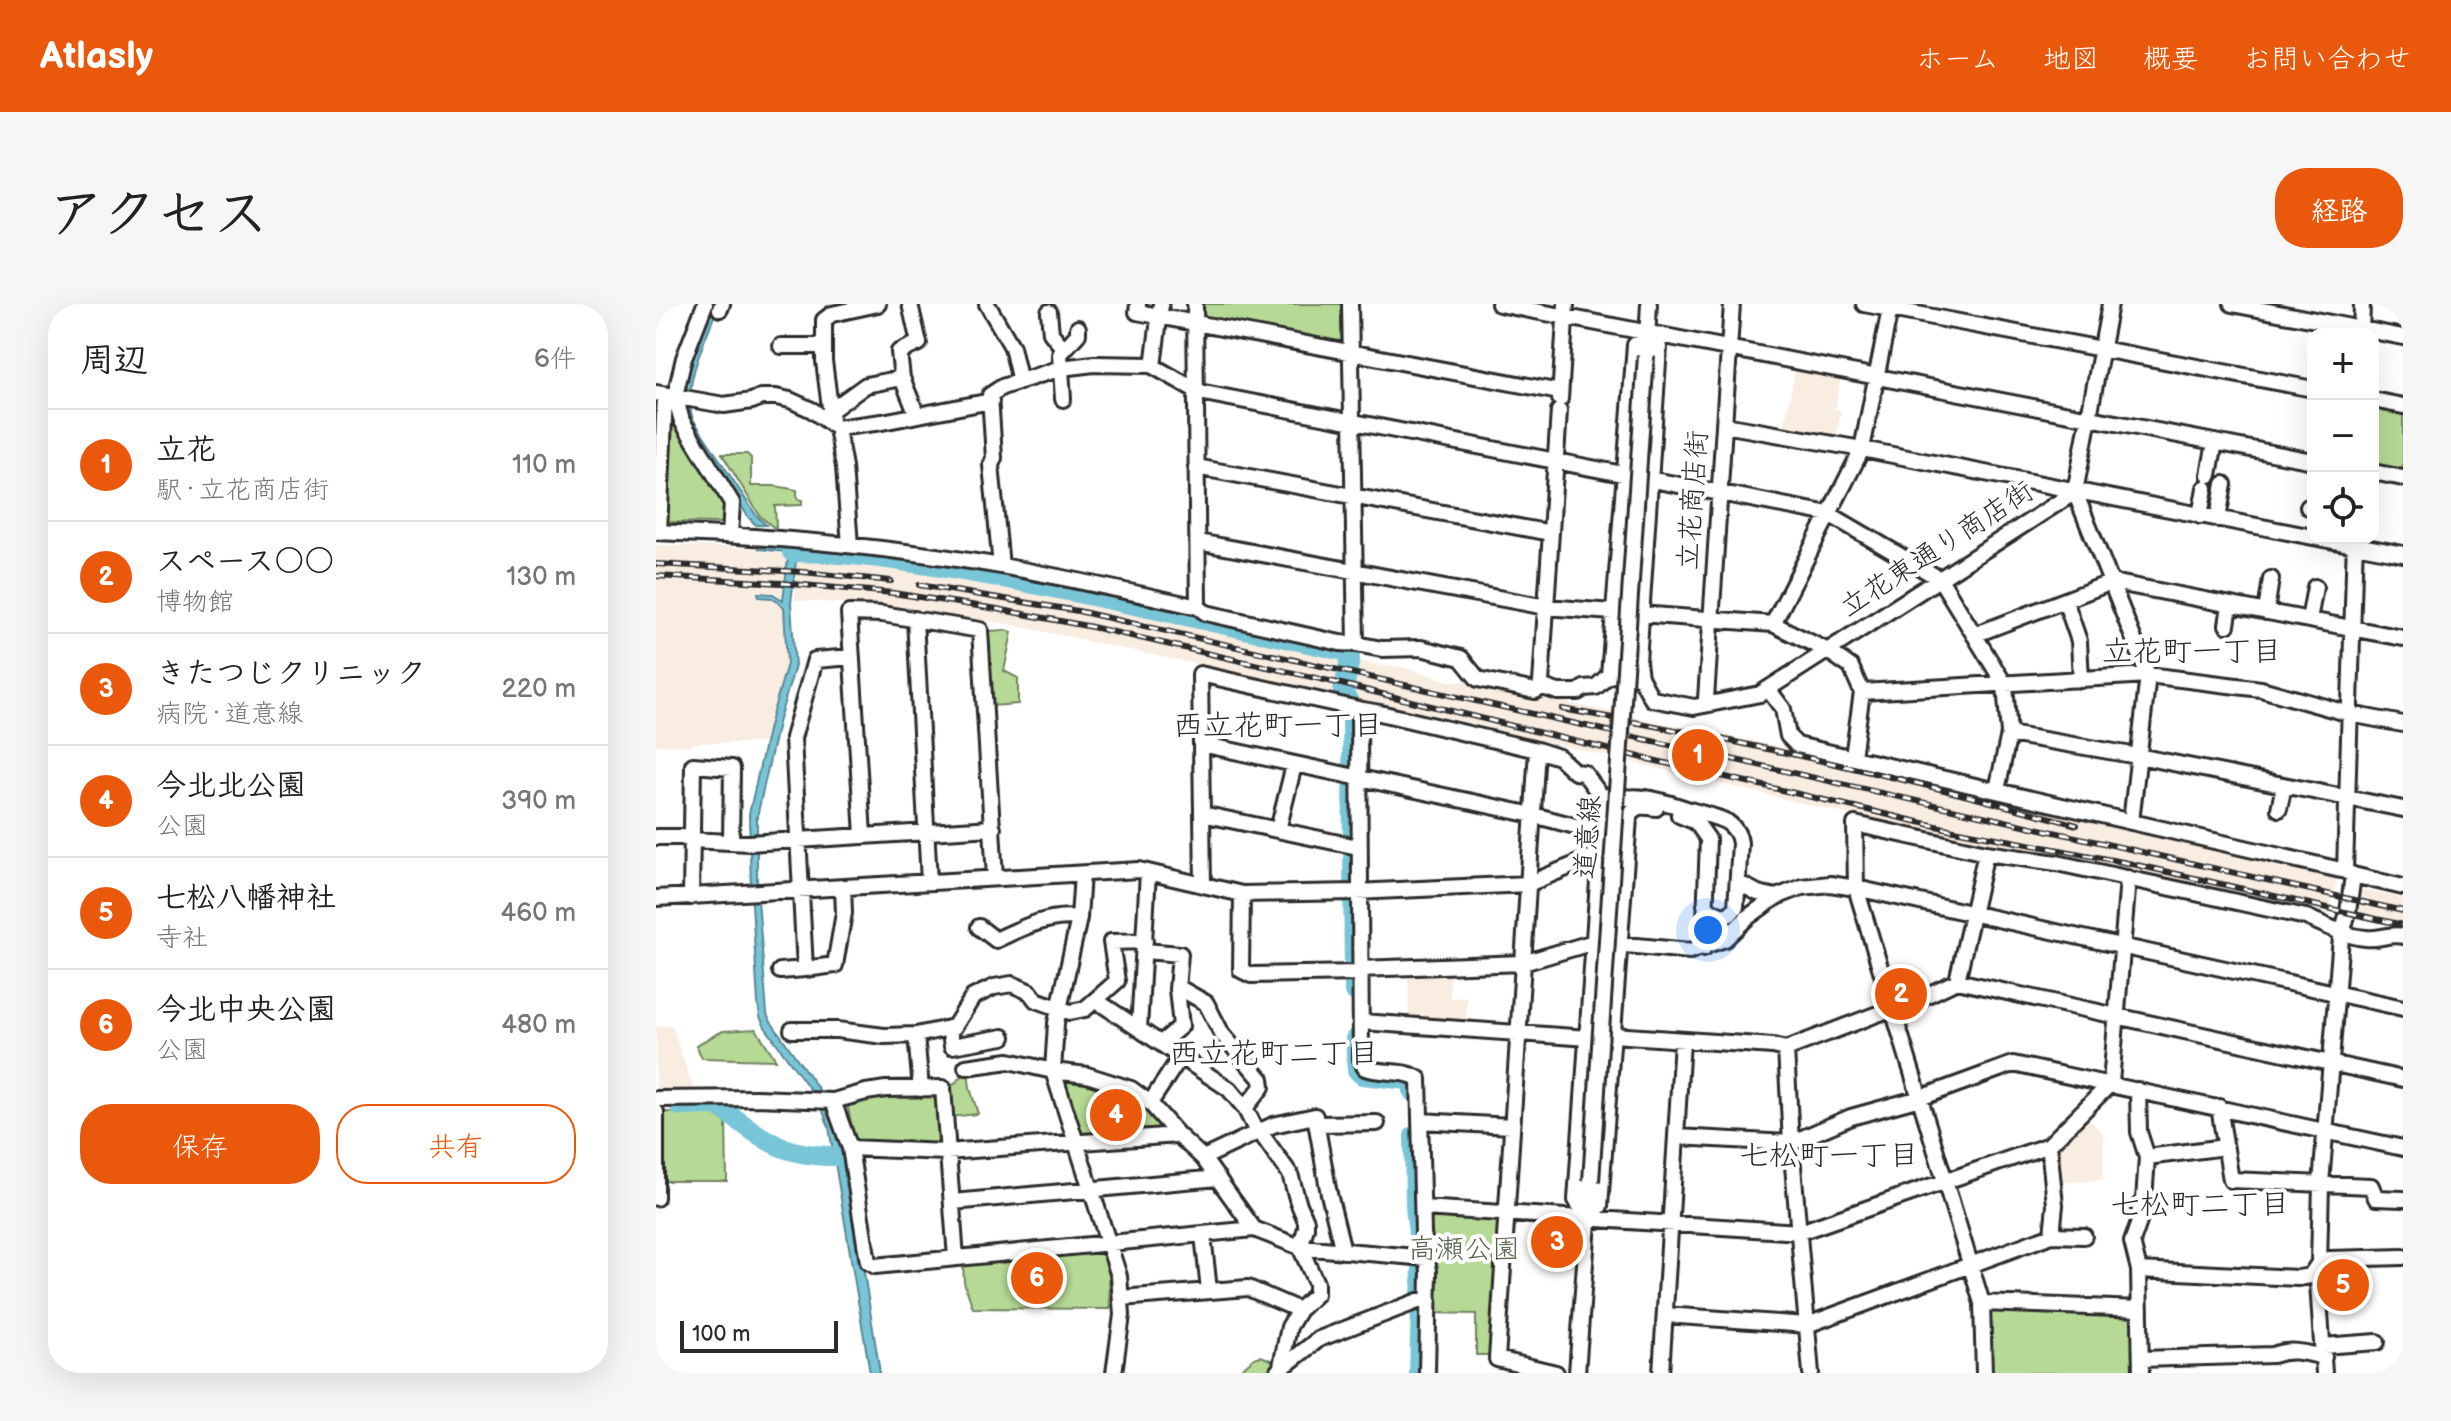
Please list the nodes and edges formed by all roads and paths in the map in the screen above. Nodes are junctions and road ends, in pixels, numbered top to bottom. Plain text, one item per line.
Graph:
1 (705, 304) edge
2 (878, 304) edge
3 (910, 304) edge
4 (987, 304) edge
5 (1138, 304) edge
6 (1195, 304) edge
7 (1350, 304) edge
8 (1499, 304) edge
9 (1649, 304) edge
10 (1732, 304) edge
11 (1864, 304) edge
12 (2110, 304) edge
13 (2232, 304) edge
14 (2362, 304) edge
15 (1890, 306) edge
16 (1161, 310) edge
17 (1565, 310) edge
18 (1049, 312) dead end
19 (1195, 322) junction
20 (1078, 328) dead end
21 (2347, 328) edge
22 (2361, 328) edge
23 (1647, 334) junction
24 (2379, 334) edge
25 (2403, 337) edge
26 (781, 346) dead end
27 (823, 346) junction
28 (1063, 348) junction
29 (1730, 349) junction
30 (2101, 349) junction
31 (1347, 350) junction
32 (1153, 366) junction
33 (1061, 368) junction
34 (1876, 377) junction
35 (902, 378) junction
36 (1020, 382) junction
37 (2307, 388) edge
38 (1196, 391) junction
39 (673, 396) edge
40 (1063, 399) dead end
41 (991, 401) junction
42 (2379, 401) edge
43 (1560, 403) junction
44 (2403, 406) edge
45 (917, 415) junction
46 (2089, 418) junction
47 (833, 421) junction
48 (1348, 421) junction
49 (1724, 425) junction
50 (2215, 442) junction
51 (1862, 449) junction
52 (1556, 460) junction
53 (2307, 460) edge
54 (1196, 467) junction
55 (2379, 473) edge
56 (1625, 474) junction
57 (2403, 478) edge
58 (1651, 479) junction
59 (2224, 484) dead end
60 (2075, 492) junction
61 (1720, 494) junction
62 (1349, 496) junction
63 (1829, 514) junction
64 (2200, 516) junction
65 (2218, 519) junction
66 (2307, 525) edge
67 (657, 532) edge
68 (1551, 533) junction
69 (730, 535) junction
70 (1198, 542) junction
71 (2355, 544) edge
72 (2363, 544) edge
73 (850, 545) junction
74 (2403, 554) edge
75 (1001, 566) junction
76 (1350, 571) junction
77 (1940, 579) junction
78 (2271, 579) dead end
79 (2112, 582) junction
80 (2315, 587) dead end
81 (2065, 600) junction
82 (2230, 605) junction
83 (1198, 607) junction
84 (1546, 607) junction
85 (2266, 612) junction
86 (1615, 613) junction
87 (1642, 615) junction
88 (915, 619) junction
89 (1712, 620) junction
90 (2309, 620) junction
91 (1773, 624) junction
92 (2227, 625) dead end
93 (2353, 628) junction
94 (1974, 635) junction
95 (2403, 638) edge
96 (1351, 643) junction
97 (1828, 651) junction
98 (852, 657) junction
99 (1609, 675) junction
100 (2148, 675) junction
101 (1640, 677) junction
102 (2081, 680) junction
103 (2005, 685) junction
104 (1543, 687) junction
105 (1768, 689) junction
106 (1862, 692) junction
107 (1706, 699) dead end
108 (1354, 708) junction
109 (2350, 714) junction
110 (2403, 724) edge
111 (2009, 734) junction
112 (1201, 744) junction
113 (1537, 750) junction
114 (2138, 756) junction
115 (1853, 757) junction
116 (1294, 765) junction
117 (1353, 778) junction
118 (2284, 786) junction
119 (1997, 790) junction
120 (1626, 797) junction
121 (2348, 799) junction
122 (2279, 809) dead end
123 (2403, 809) edge
124 (1202, 814) junction
125 (1533, 815) junction
126 (1723, 821) junction
127 (2131, 822) junction
128 (993, 828) junction
129 (1278, 830) junction
130 (927, 833) junction
131 (1602, 833) junction
132 (863, 835) junction
133 (656, 837) edge
134 (799, 839) junction
135 (1708, 839) junction
136 (691, 840) junction
137 (731, 842) junction
138 (1355, 847) junction
139 (1986, 853) junction
140 (1600, 854) junction
141 (1626, 855) junction
142 (1148, 872) junction
143 (2349, 873) junction
144 (1082, 874) junction
145 (995, 878) junction
146 (2128, 878) junction
147 (929, 882) junction
148 (1739, 883) junction
149 (1203, 884) junction
150 (1528, 884) junction
151 (2403, 887) edge
152 (843, 888) junction
153 (1856, 888) junction
154 (801, 890) junction
155 (1355, 892) junction
156 (1242, 894) junction
157 (691, 897) junction
158 (1776, 897) junction
159 (656, 898) edge
160 (1705, 905) junction
161 (1973, 914) junction
162 (1079, 918) junction
163 (979, 927) dead end
164 (2343, 932) junction
165 (2403, 936) edge
166 (1594, 942) junction
167 (1619, 944) junction
168 (1145, 946) junction
169 (2122, 946) junction
170 (1704, 948) junction
171 (1523, 963) junction
172 (805, 969) junction
173 (780, 971) dead end
174 (1356, 972) junction
175 (1957, 981) junction
176 (1177, 989) junction
177 (2336, 994) junction
178 (1097, 1001) junction
179 (2403, 1008) edge
180 (1059, 1009) junction
181 (1892, 1011) junction
182 (2115, 1015) junction
183 (1362, 1022) junction
184 (949, 1028) junction
185 (1139, 1029) junction
186 (792, 1030) dead end
187 (1518, 1032) junction
188 (916, 1035) junction
189 (1613, 1035) junction
190 (1588, 1038) junction
191 (1682, 1041) junction
192 (1161, 1043) junction
193 (1786, 1049) junction
194 (1181, 1056) junction
195 (993, 1063) junction
196 (2331, 1063) junction
197 (966, 1067) dead end
198 (1053, 1071) junction
199 (2403, 1079) edge
200 (2111, 1083) junction
201 (921, 1089) junction
202 (2138, 1090) junction
203 (1920, 1098) junction
204 (656, 1099) edge
205 (826, 1101) junction
206 (1150, 1103) junction
207 (2219, 1107) junction
208 (1245, 1108) junction
209 (656, 1112) edge
210 (1420, 1121) junction
211 (1377, 1123) dead end
212 (1317, 1124) junction
213 (1512, 1126) junction
214 (2325, 1130) junction
215 (1257, 1132) junction
216 (1178, 1135) junction
217 (1677, 1137) junction
218 (1077, 1142) junction
219 (1791, 1143) junction
220 (2049, 1145) junction
221 (2225, 1147) junction
222 (850, 1148) junction
223 (2403, 1148) edge
224 (946, 1152) junction
225 (2147, 1157) junction
226 (1203, 1158) junction
227 (1218, 1178) junction
228 (1945, 1182) junction
229 (2321, 1184) junction
230 (1093, 1191) junction
231 (656, 1198) edge
232 (2403, 1199) edge
233 (953, 1202) junction
234 (1423, 1208) junction
235 (1506, 1213) junction
236 (1588, 1218) junction
237 (1671, 1224) junction
238 (1254, 1229) junction
239 (1800, 1232) junction
240 (1203, 1235) junction
241 (2052, 1235) junction
242 (2084, 1236) dead end
243 (1109, 1243) junction
244 (1300, 1247) junction
245 (1343, 1251) junction
246 (2403, 1257) edge
247 (956, 1258) junction
248 (1423, 1258) junction
249 (1971, 1265) junction
250 (2318, 1265) junction
251 (2139, 1270) junction
252 (1209, 1290) junction
253 (1121, 1298) junction
254 (1424, 1300) junction
255 (1982, 1303) junction
256 (2140, 1309) junction
257 (1299, 1310) junction
258 (1665, 1315) junction
259 (1807, 1325) junction
260 (2377, 1342) dead end
261 (2324, 1352) junction
262 (2220, 1357) junction
263 (2141, 1366) edge
264 (1277, 1372) edge
265 (1114, 1373) edge
266 (1427, 1373) edge
267 (1556, 1373) edge
268 (1577, 1373) edge
269 (1661, 1373) edge
270 (1812, 1373) edge
271 (1984, 1373) edge
272 (2220, 1373) edge
273 (2324, 1373) edge

1 - 39 street
2 - 27 street
3 - 35 street
4 - 36 street
5 - 16 street
6 - 19 street
7 - 31 street
8 - 17 street
9 - 23 street, 道意線
10 - 29 street, 立花商店街
11 - 15 street
12 - 30 street
13 - 21 street
14 - 22 street
15 - 30 street
15 - 34 street
16 - 19 street
16 - 32 street
17 - 23 street
17 - 43 street
18 - 28 street
19 - 31 street
19 - 38 street
20 - 28 street
23 - 29 street
23 - 56 street
23 - 58 street
23 - 236 street, 道意線, bridge
24 - 25 street
26 - 27 street
27 - 47 street
28 - 33 street
29 - 34 street
29 - 49 street, 立花商店街
30 - 37 street
30 - 46 street
31 - 43 street
31 - 48 street
32 - 33 street
32 - 38 street
33 - 36 street
33 - 40 street
34 - 46 street
34 - 51 street
35 - 45 street
35 - 47 street
36 - 41 street
38 - 48 street
38 - 54 street
39 - 47 street
39 - 67 street
39 - 69 street
41 - 45 street
41 - 75 street
42 - 44 street
43 - 52 street
45 - 47 street
46 - 50 street
46 - 60 street
47 - 73 street
48 - 52 street
48 - 62 street
49 - 51 street
49 - 61 street, 立花商店街
50 - 53 street
50 - 64 street
51 - 60 street
51 - 63 street
52 - 56 street
52 - 68 street
54 - 62 street
54 - 70 street
55 - 57 street
56 - 58 street
56 - 86 street
58 - 61 street
58 - 87 street
59 - 65 street
60 - 64 street
60 - 77 street, 立花東通り商店街
60 - 79 street
61 - 63 street
61 - 89 street, 立花商店街
62 - 68 street
62 - 76 street
63 - 77 street
63 - 91 street
64 - 65 street
65 - 66 street
67 - 69 street
68 - 84 street
69 - 73 street
70 - 76 street
70 - 83 street
71 - 93 street
72 - 74 street
73 - 75 street
75 - 83 street
76 - 84 street
76 - 96 street
77 - 94 street
77 - 97 street, 立花東通り商店街
78 - 85 street
79 - 81 street
79 - 82 street
79 - 100 street
80 - 90 street
81 - 94 street
81 - 102 street
82 - 85 street
82 - 92 street
83 - 96 street
84 - 86 street
84 - 104 street
85 - 90 street
86 - 87 street
86 - 99 street
87 - 89 street
87 - 101 street
88 - 98 street
88 - 128 street
88 - 130 street
89 - 91 street
89 - 107 street, 立花商店街
90 - 93 street
91 - 97 street
93 - 95 street
93 - 109 street
94 - 103 street
96 - 104 street
97 - 105 street, 立花東通り商店街
97 - 106 street
98 - 132 street
98 - 134 street
99 - 101 street
99 - 104 street
100 - 102 street
100 - 109 street
100 - 114 street
101 - 105 street, 立花東通り商店街
102 - 103 street
103 - 106 street
103 - 111 street
105 - 115 street
106 - 115 street
108 - 112 street
108 - 113 street
108 - 117 street
109 - 110 street
109 - 121 street
111 - 114 street
111 - 119 street
112 - 116 street
112 - 124 street
113 - 120 street
113 - 125 street
114 - 118 street
114 - 127 street
115 - 119 street
116 - 117 street
116 - 129 street
117 - 125 street
117 - 138 street
118 - 121 street
118 - 122 street
119 - 127 street
120 - 126 street
120 - 131 street
121 - 123 street
121 - 143 street
124 - 129 street
124 - 149 street
125 - 131 street
125 - 150 street
126 - 135 street
126 - 148 street
127 - 143 street
128 - 130 street
128 - 145 street
129 - 138 street
130 - 132 street
130 - 147 street
131 - 140 street
132 - 134 street
133 - 136 street
134 - 137 street
134 - 154 street
135 - 141 street
135 - 160 street
136 - 137 street
136 - 137 street
136 - 157 street
138 - 155 street
139 - 146 street
139 - 153 street
139 - 161 street
140 - 141 street
140 - 150 street
140 - 166 street
141 - 167 street
142 - 144 street
142 - 149 street
142 - 168 street
143 - 151 street
143 - 164 street
144 - 145 street
144 - 162 street
145 - 147 street
146 - 164 street
146 - 169 street
147 - 152 street
148 - 158 street
148 - 160 street
149 - 156 street
150 - 155 street
150 - 171 street
152 - 154 street
152 - 172 street
153 - 158 street
153 - 161 street
153 - 181 street
154 - 157 street
154 - 172 street
155 - 156 street
155 - 174 street
156 - 174 street
157 - 159 street
158 - 170 street
160 - 170 street
161 - 169 street
161 - 175 street
162 - 163 street
162 - 180 street
164 - 165 street
164 - 177 street
166 - 167 street
166 - 171 street
166 - 190 street
167 - 170 street
167 - 189 street
168 - 176 street
168 - 178 street
168 - 185 street
169 - 177 street
169 - 182 street
171 - 174 street
171 - 187 street
172 - 173 street
174 - 183 street
175 - 181 street
175 - 182 street
176 - 192 street
176 - 208 street
177 - 179 street
177 - 196 street
178 - 180 street
178 - 185 street
180 - 184 street
180 - 198 street
181 - 193 street
181 - 203 street
182 - 196 street
182 - 200 street
183 - 187 street
183 - 210 street
184 - 188 street
184 - 195 street
185 - 192 street
186 - 188 street
187 - 190 street
187 - 213 street
188 - 201 street
189 - 191 street
189 - 236 street
190 - 236 street
191 - 193 street
191 - 217 street
192 - 194 street
193 - 219 street
194 - 206 street
194 - 208 street
195 - 197 street
195 - 198 street
196 - 199 street
196 - 214 street
198 - 206 street
198 - 218 street
200 - 202 street
200 - 203 street
200 - 220 street
201 - 205 street
201 - 224 street
202 - 207 street
202 - 225 street
203 - 219 street
203 - 228 street
204 - 205 street
205 - 222 street
206 - 216 street
207 - 214 street
207 - 221 street
208 - 215 street
209 - 231 street
210 - 213 street
210 - 234 street
211 - 212 street
212 - 215 street
212 - 245 street
213 - 235 street
214 - 223 street
214 - 229 street
215 - 226 street
215 - 244 street
216 - 218 street
216 - 226 street
217 - 219 street
217 - 237 street
218 - 224 street
218 - 230 street
219 - 239 street
220 - 228 street
220 - 241 street
221 - 225 street
221 - 229 street
222 - 224 street
222 - 247 street
224 - 233 street
225 - 251 street
226 - 227 street
227 - 230 street
227 - 238 street
228 - 239 street
228 - 249 street
229 - 232 street
229 - 250 street
230 - 233 street
230 - 243 street
233 - 247 street
234 - 235 street
234 - 248 street
235 - 236 street
235 - 267 street
236 - 237 street
236 - 268 street, 道意線
237 - 239 street
237 - 258 street
238 - 240 street
238 - 244 street
239 - 259 street
240 - 243 street
240 - 252 street
241 - 242 street
241 - 249 street
243 - 247 street
243 - 253 street
244 - 245 street
244 - 257 street
245 - 248 street
246 - 250 street
248 - 254 street
249 - 255 street
249 - 259 street
250 - 251 street
250 - 261 street
251 - 256 street
252 - 253 street
252 - 257 street
253 - 265 street
254 - 264 street
254 - 266 street
255 - 256 street
255 - 271 street
256 - 263 street
257 - 264 street
258 - 259 street
258 - 269 street
259 - 270 street
260 - 261 street
261 - 262 street
261 - 273 street
262 - 263 street
262 - 272 street

